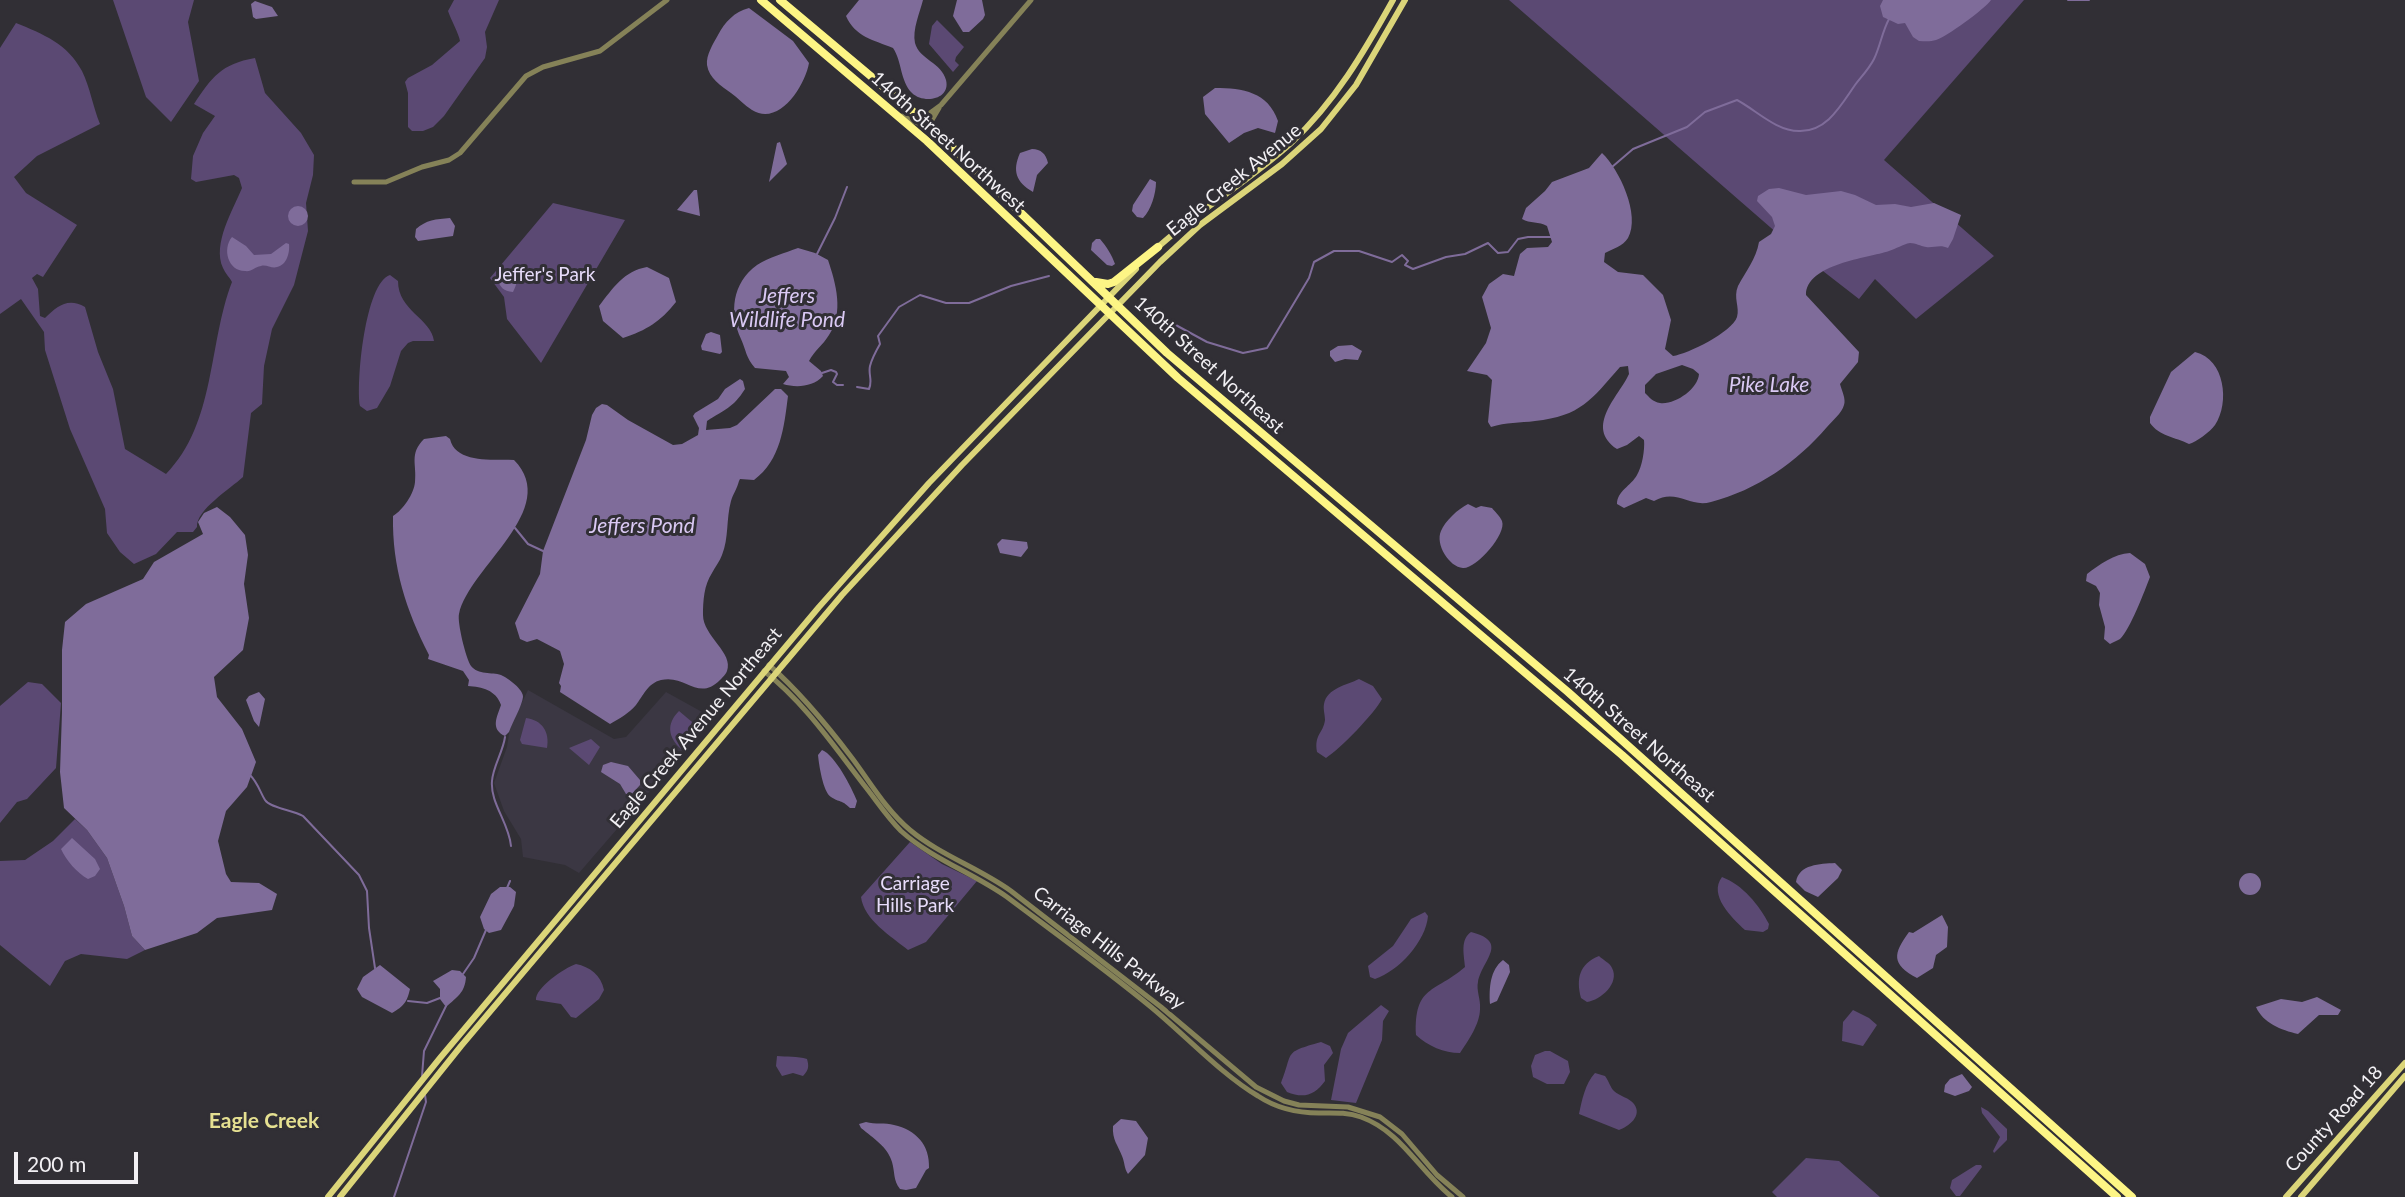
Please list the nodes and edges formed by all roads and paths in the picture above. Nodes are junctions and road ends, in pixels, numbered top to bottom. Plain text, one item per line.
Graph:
1 (667, 0) edge
2 (761, 0) edge
3 (780, 0) edge
4 (1031, 0) edge
5 (1392, 0) edge
6 (1405, 0) edge
7 (941, 105) junction
8 (895, 112) junction
9 (918, 116) junction
10 (929, 125) junction
11 (354, 182) dead end
12 (1157, 247) junction
13 (1093, 281) junction
14 (1109, 297) junction
15 (1101, 305) junction
16 (1117, 305) junction
17 (1109, 313) junction
18 (767, 668) junction
19 (774, 674) junction
20 (2405, 1063) edge
21 (2405, 1076) edge
22 (328, 1197) edge
23 (340, 1197) edge
24 (1452, 1197) edge
25 (1463, 1197) edge
26 (2117, 1197) edge
27 (2132, 1197) edge
28 (2286, 1197) edge
29 (2301, 1197) edge

1 - 11 street
2 - 8 highway, 140th Street Northwest
3 - 9 highway, 140th Street Northwest
4 - 7 street
5 - 12 main road, Eagle Creek Avenue
6 - 16 main road, Eagle Creek Avenue
7 - 9 street
7 - 10 street
8 - 10 street
8 - 15 highway, 140th Street Northwest
9 - 10 highway, 140th Street Northwest
10 - 13 highway, 140th Street Northwest
12 - 13 highway
12 - 14 main road, Eagle Creek Avenue
13 - 14 highway, 140th Street Northwest
14 - 15 main road, Eagle Creek Avenue Northeast
14 - 16 highway, 140th Street Northwest
15 - 17 highway, 140th Street Northwest
15 - 18 main road, Eagle Creek Avenue Northeast
16 - 17 main road, Eagle Creek Avenue Northeast
16 - 27 highway, 140th Street Northeast
17 - 19 main road, Eagle Creek Avenue Northeast
17 - 26 highway, 140th Street Northeast
18 - 19 street, Carriage Hills Parkway
18 - 22 main road, Eagle Creek Avenue Northeast
19 - 23 main road, Eagle Creek Avenue Northeast
19 - 24 street, Carriage Hills Parkway
19 - 25 street, Carriage Hills Parkway
20 - 28 main road, County Road 18
21 - 29 main road, County Road 18

